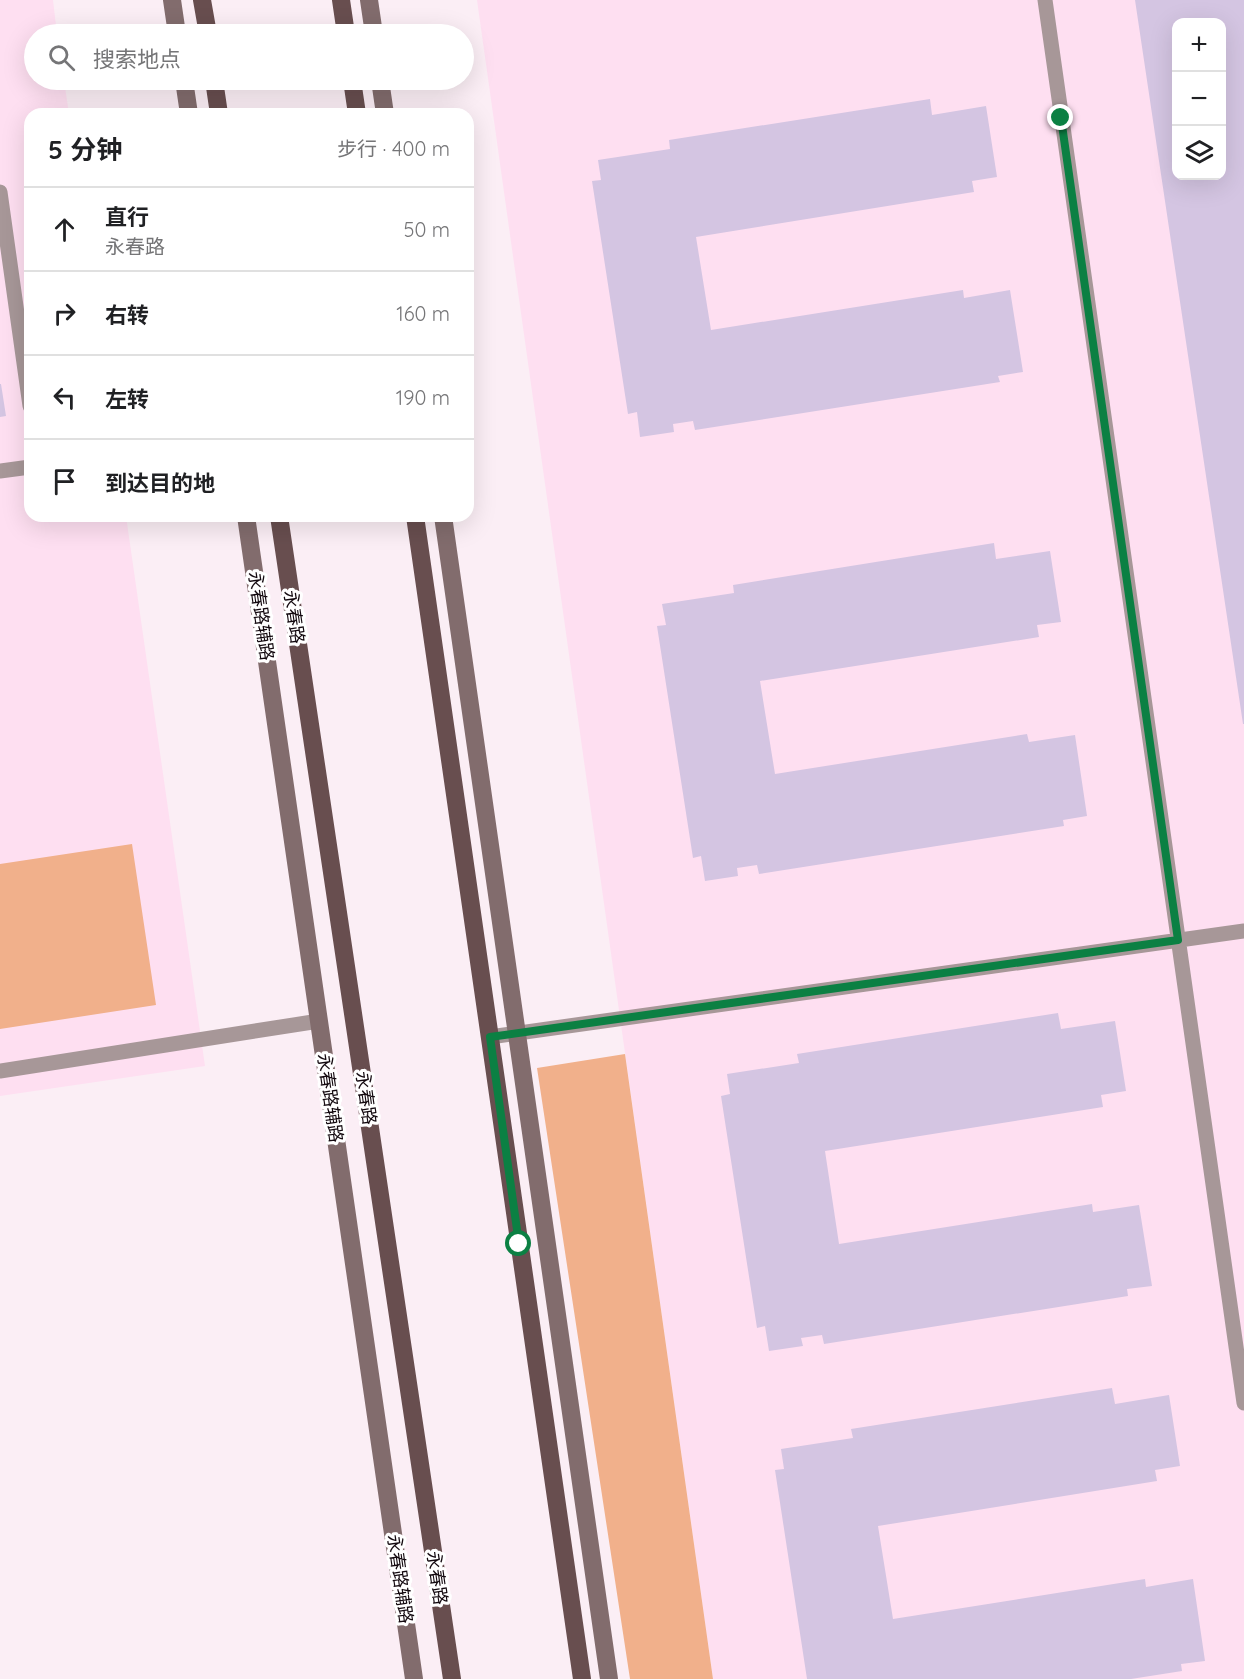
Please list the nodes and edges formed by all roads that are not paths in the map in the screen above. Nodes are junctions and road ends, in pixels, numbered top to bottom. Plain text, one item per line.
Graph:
1 (172, 0) edge
2 (202, 0) edge
3 (341, 0) edge
4 (369, 0) edge
5 (1045, 0) edge
6 (176, 24) edge
7 (206, 24) edge
8 (345, 24) edge
9 (373, 24) edge
10 (185, 90) edge
11 (215, 90) edge
12 (353, 90) edge
13 (381, 90) edge
14 (188, 108) edge
15 (218, 108) edge
16 (356, 108) edge
17 (384, 108) edge
18 (0, 192) edge
19 (24, 363) edge
20 (24, 468) edge
21 (0, 471) edge
22 (247, 522) edge
23 (280, 522) edge
24 (416, 522) edge
25 (444, 522) edge
26 (1244, 931) edge
27 (1178, 940) junction
28 (319, 1021) junction
29 (517, 1033) junction
30 (490, 1037) junction
31 (0, 1071) edge
32 (1244, 1403) edge
33 (414, 1679) edge
34 (452, 1679) edge
35 (582, 1679) edge
36 (609, 1679) edge

1 - 6 street
2 - 7 main road
3 - 8 main road
4 - 9 street
5 - 27 lane
10 - 14 street
11 - 15 main road
12 - 16 main road
13 - 17 street
18 - 19 lane
20 - 21 lane
22 - 28 street, 永春路辅路
23 - 34 main road, 永春路
24 - 30 main road
25 - 29 street
26 - 27 lane
27 - 29 lane
27 - 32 lane
28 - 31 lane
28 - 33 street, 永春路辅路
29 - 30 lane
29 - 36 street
30 - 35 main road

